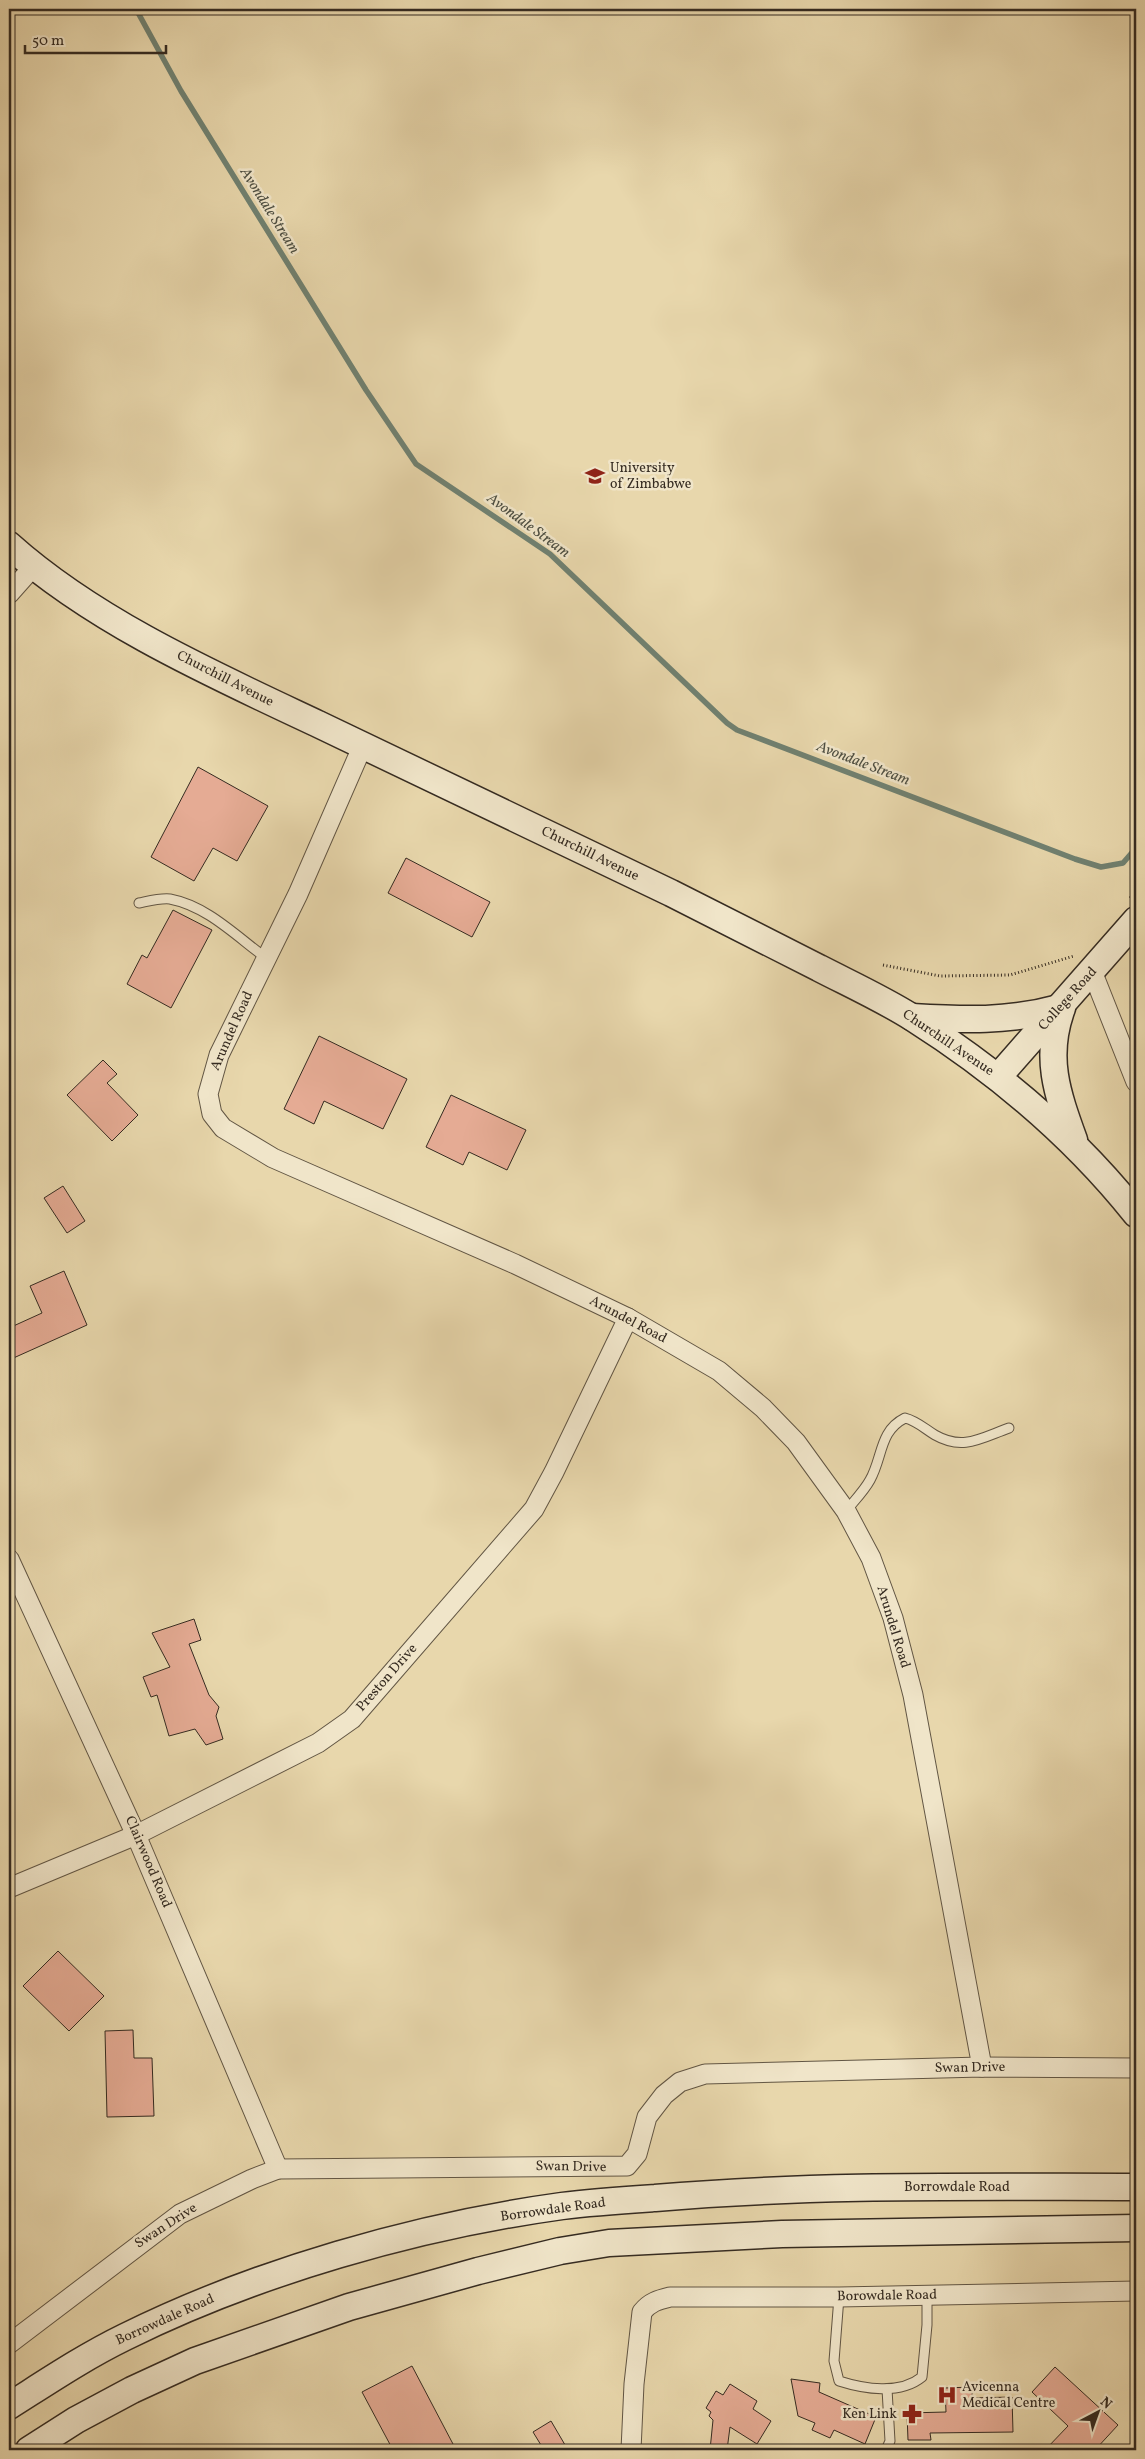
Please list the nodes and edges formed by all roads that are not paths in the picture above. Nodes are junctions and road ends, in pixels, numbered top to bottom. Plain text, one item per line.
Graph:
1 (9, 545) edge
2 (33, 567) junction
3 (9, 594) edge
4 (363, 745) junction
5 (139, 903) dead end
6 (1130, 913) edge
7 (266, 958) junction
8 (1086, 962) junction
9 (1062, 1005) junction
10 (911, 1016) junction
11 (998, 1077) junction
12 (1136, 1082) edge
13 (1077, 1149) junction
14 (1136, 1214) edge
15 (628, 1318) junction
16 (1008, 1428) dead end
17 (846, 1510) junction
18 (9, 1559) edge
19 (136, 1835) junction
20 (9, 1888) edge
21 (982, 2067) junction
22 (1136, 2068) edge
23 (278, 2170) junction
24 (1136, 2187) edge
25 (1136, 2228) edge
26 (1136, 2291) edge
27 (927, 2295) junction
28 (839, 2297) junction
29 (9, 2344) edge
30 (888, 2389) junction
31 (9, 2406) edge
32 (29, 2450) edge
33 (631, 2450) edge
34 (886, 2450) edge

1 - 2 main road, Churchill Avenue
2 - 3 street
2 - 4 main road, Churchill Avenue
4 - 7 street, Arundel Road
4 - 10 main road, Churchill Avenue
5 - 7 lane
6 - 8 main road, College Road
7 - 15 street, Arundel Road
8 - 9 main road, College Road
8 - 12 street
9 - 10 main road
9 - 11 main road, College Road
9 - 13 main road
10 - 11 main road, Churchill Avenue
11 - 13 main road, Churchill Avenue
13 - 14 main road, Churchill Avenue
15 - 17 street, Arundel Road
15 - 19 street, Preston Drive
16 - 17 lane
17 - 21 street, Arundel Road
18 - 19 street, Clairwood Road
19 - 20 street, Preston Drive
19 - 23 street, Clairwood Road
21 - 22 street, Swan Drive
21 - 23 street, Swan Drive
23 - 29 street, Swan Drive
24 - 31 main road, Borrowdale Road
25 - 32 main road
26 - 27 street, Borowdale Road
27 - 28 street, Borowdale Road
27 - 30 lane
28 - 30 lane
28 - 33 street, Borowdale Road
30 - 34 lane

